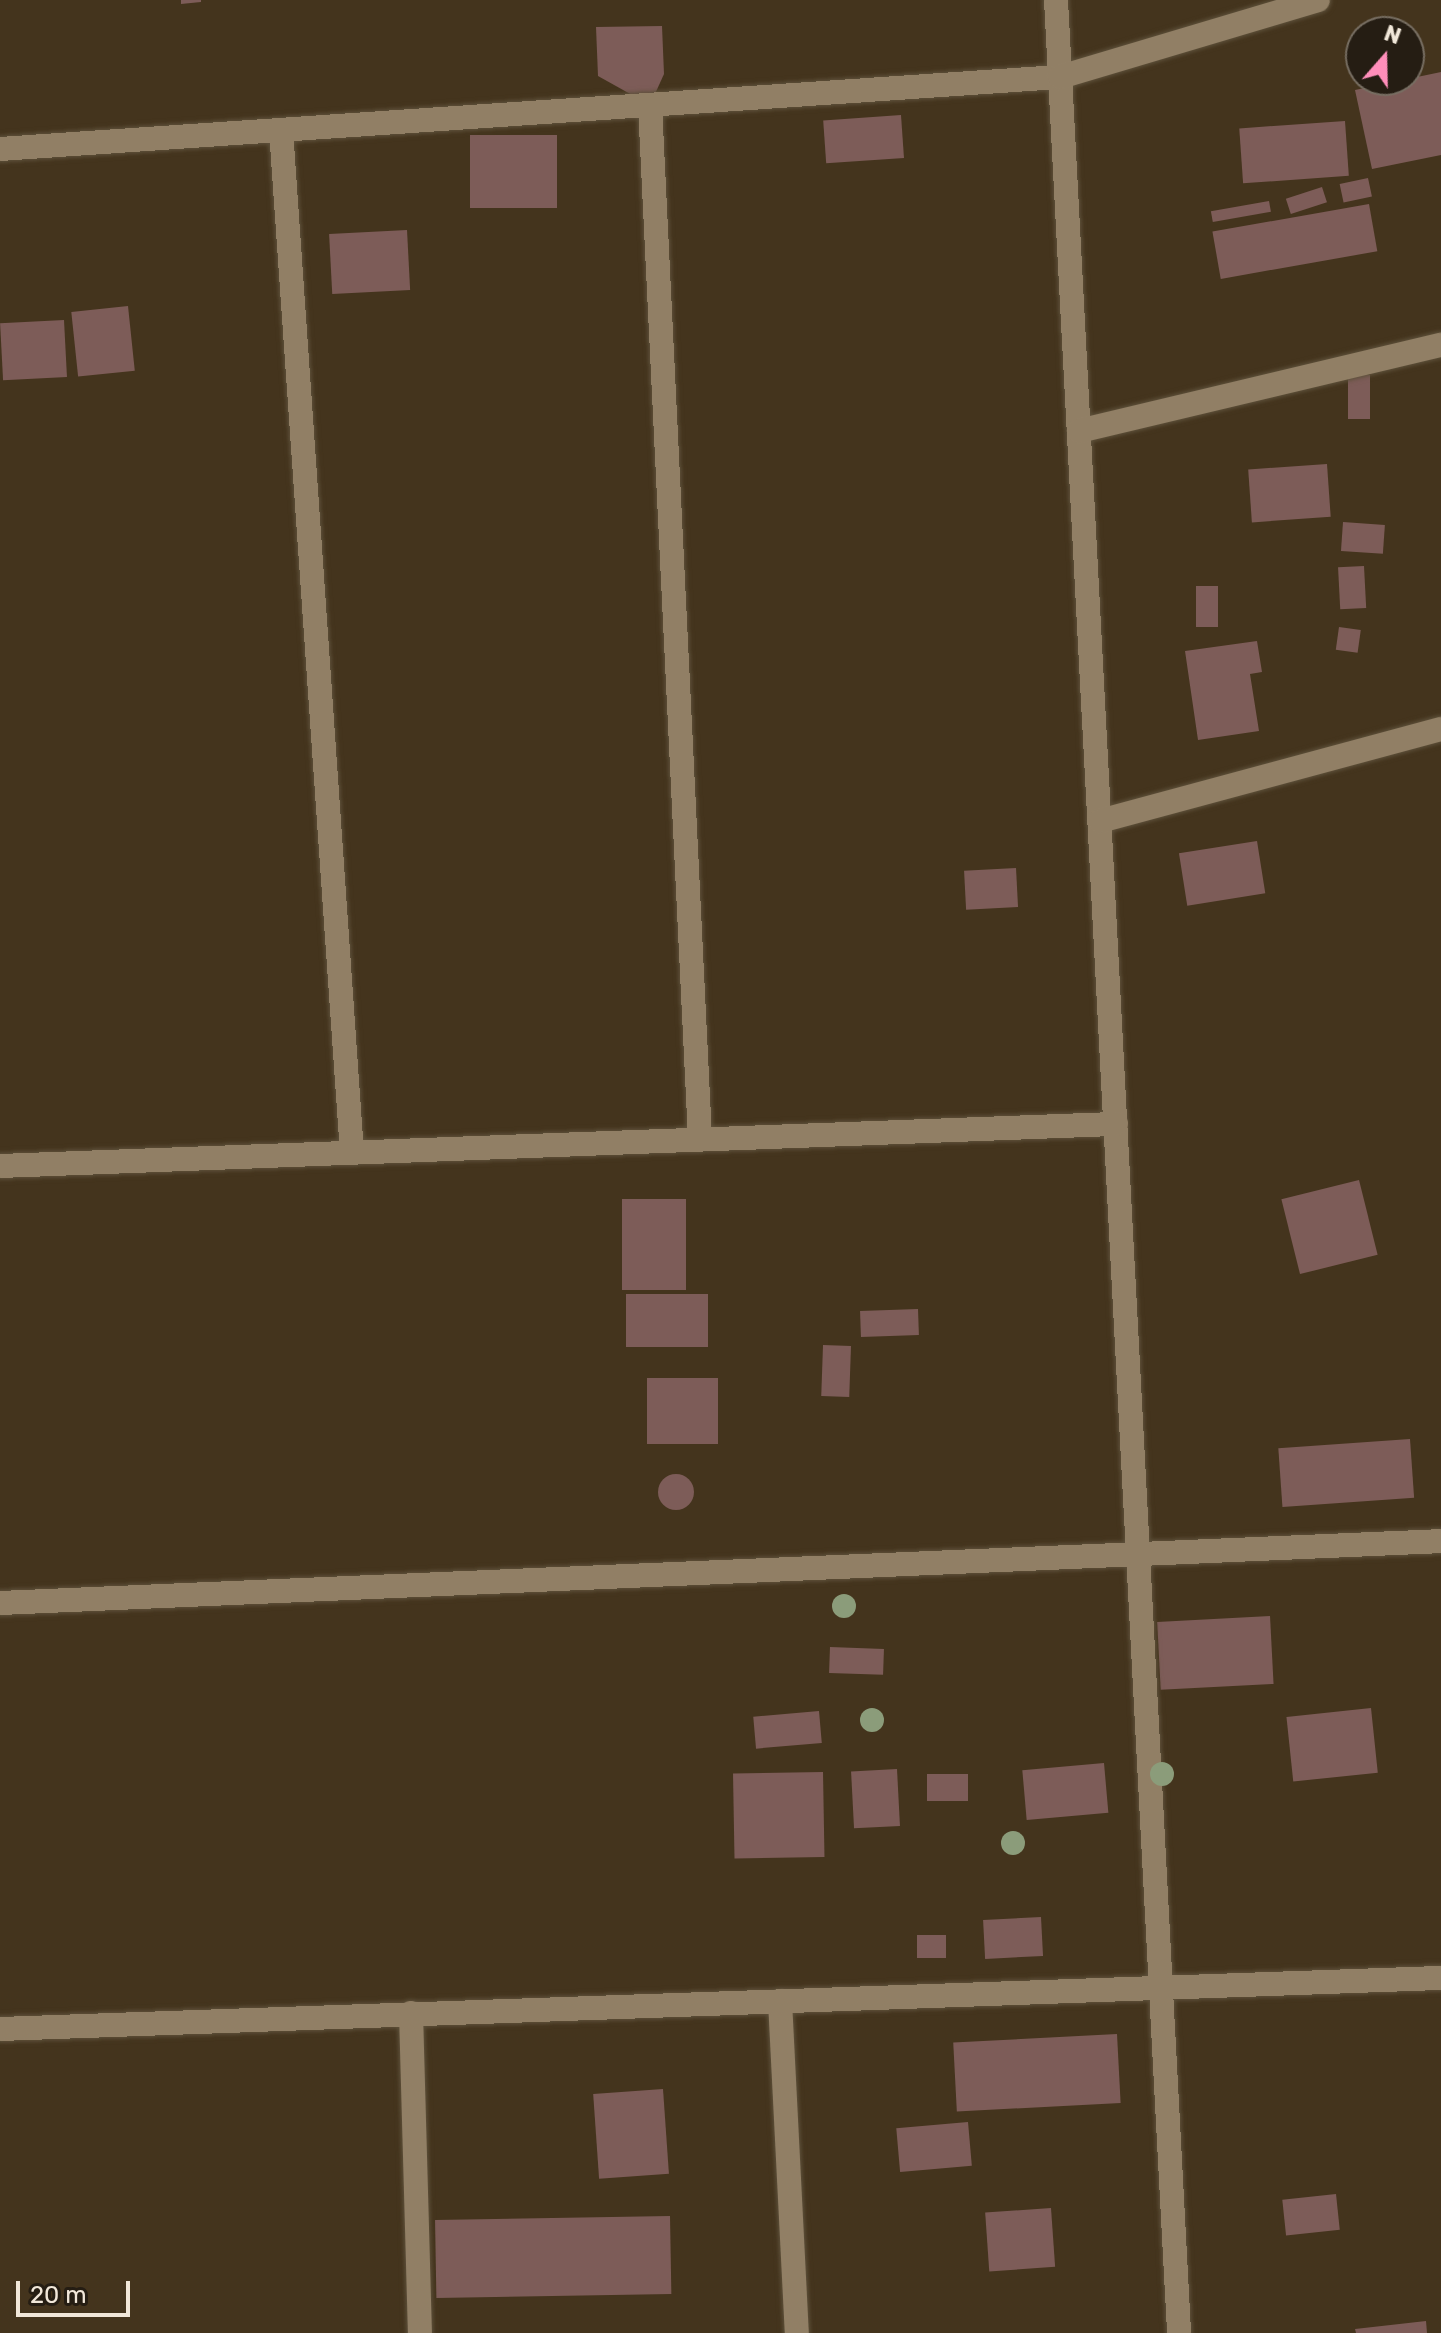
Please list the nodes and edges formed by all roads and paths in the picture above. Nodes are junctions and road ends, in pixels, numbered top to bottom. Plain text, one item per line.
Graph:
1 (1056, 0) edge
2 (1318, 0) edge
3 (1060, 77) junction
4 (650, 105) junction
5 (281, 130) junction
6 (0, 149) edge
7 (1441, 345) edge
8 (1079, 431) junction
9 (1441, 729) edge
10 (1100, 821) junction
11 (1116, 1124) junction
12 (700, 1139) junction
13 (352, 1152) junction
14 (0, 1166) edge
15 (1441, 1541) edge
16 (1138, 1555) junction
17 (0, 1603) edge
18 (1441, 1978) edge
19 (1161, 1988) junction
20 (780, 2001) junction
21 (411, 2013) junction
22 (0, 2029) edge
23 (420, 2333) edge
24 (797, 2333) edge
25 (1179, 2333) edge

1 - 3 street
2 - 3 street
3 - 4 street
3 - 8 street
4 - 5 street
4 - 12 street
5 - 6 street
5 - 13 street
7 - 8 street
8 - 10 street
9 - 10 street
10 - 11 street
11 - 12 street
11 - 16 street
12 - 13 street
13 - 14 street
15 - 16 street
16 - 17 street
16 - 19 street
18 - 19 street
19 - 20 street
19 - 25 street
20 - 21 street
20 - 24 street
21 - 22 street
21 - 23 street

